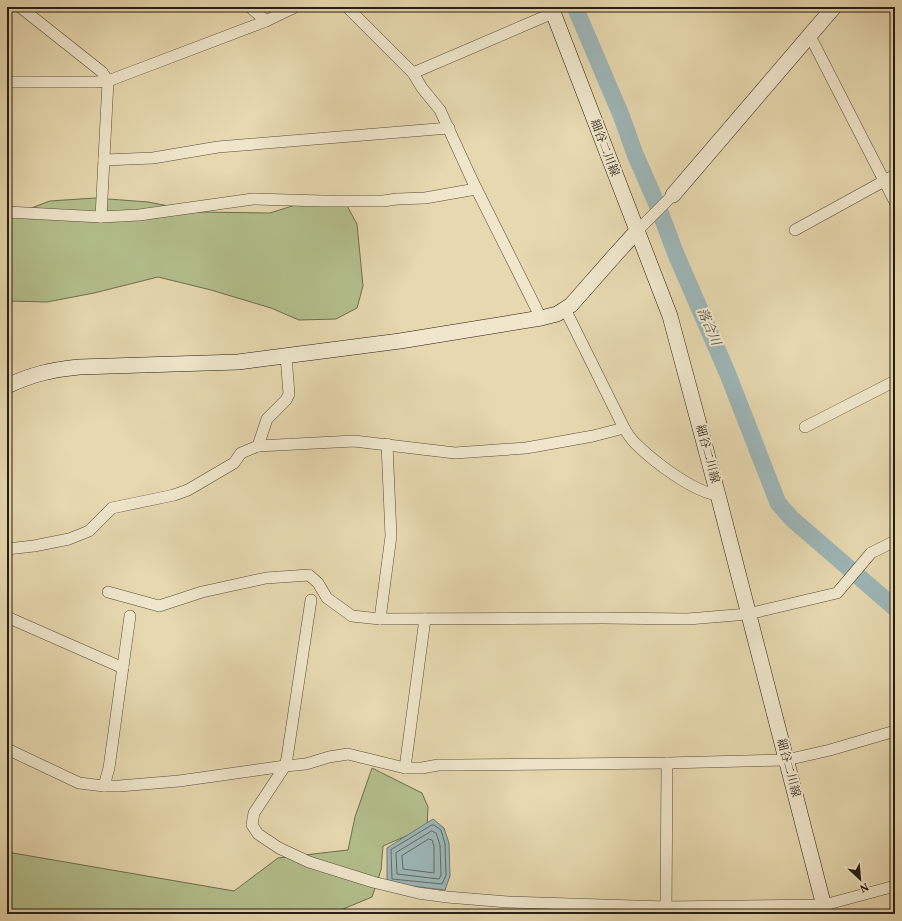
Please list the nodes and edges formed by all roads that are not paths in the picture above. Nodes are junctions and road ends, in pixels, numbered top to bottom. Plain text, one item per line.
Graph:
1 (20, 7) edge
2 (250, 7) edge
3 (296, 7) edge
4 (347, 7) edge
5 (834, 7) edge
6 (552, 10) edge
7 (266, 21) junction
8 (810, 36) junction
9 (413, 73) junction
10 (108, 81) junction
11 (7, 82) edge
12 (449, 128) junction
13 (104, 160) junction
14 (895, 175) edge
15 (884, 181) junction
16 (476, 189) junction
17 (673, 195) joint
18 (895, 202) edge
19 (7, 212) edge
20 (101, 217) junction
21 (640, 228) junction
22 (795, 230) dead end
23 (565, 309) junction
24 (541, 318) junction
25 (286, 356) junction
26 (895, 382) edge
27 (7, 386) edge
28 (805, 427) dead end
29 (624, 428) junction
30 (386, 444) junction
31 (258, 446) junction
32 (718, 495) junction
33 (895, 541) edge
34 (7, 548) edge
35 (108, 592) dead end
36 (311, 600) dead end
37 (748, 614) junction
38 (130, 616) dead end
39 (7, 617) edge
40 (380, 619) junction
41 (425, 619) junction
42 (123, 668) junction
43 (895, 731) edge
44 (7, 749) edge
45 (786, 760) junction
46 (667, 763) junction
47 (285, 766) junction
48 (405, 768) junction
49 (104, 786) junction
50 (895, 886) edge
51 (825, 909) edge
52 (666, 910) edge

1 - 10 street
2 - 7 street
3 - 7 street
4 - 9 street
5 - 8 main road
6 - 9 street
6 - 21 main road, 細谷二川線
7 - 10 street
8 - 15 street
8 - 17 main road
9 - 12 street
10 - 11 street
10 - 13 street
12 - 13 street
12 - 16 street
13 - 20 street
14 - 15 street
15 - 18 street
15 - 22 street
16 - 20 street
16 - 24 street
17 - 21 street
19 - 20 street
21 - 23 main road
21 - 32 main road, 細谷二川線
23 - 24 main road
23 - 29 street
24 - 25 main road
25 - 27 main road
25 - 31 street
26 - 28 street
29 - 30 street
29 - 32 street
30 - 31 street
30 - 40 street
31 - 34 street
32 - 37 main road, 細谷二川線
33 - 37 street
35 - 40 street
36 - 47 street
37 - 41 street
37 - 45 main road, 細谷二川線
38 - 42 street
39 - 42 street
40 - 41 street
41 - 48 street
42 - 49 street
43 - 45 street
44 - 49 street
45 - 46 street
45 - 51 main road, 細谷二川線
46 - 48 street
46 - 52 street
47 - 48 street
47 - 49 street
47 - 52 street
50 - 51 street
51 - 52 street

